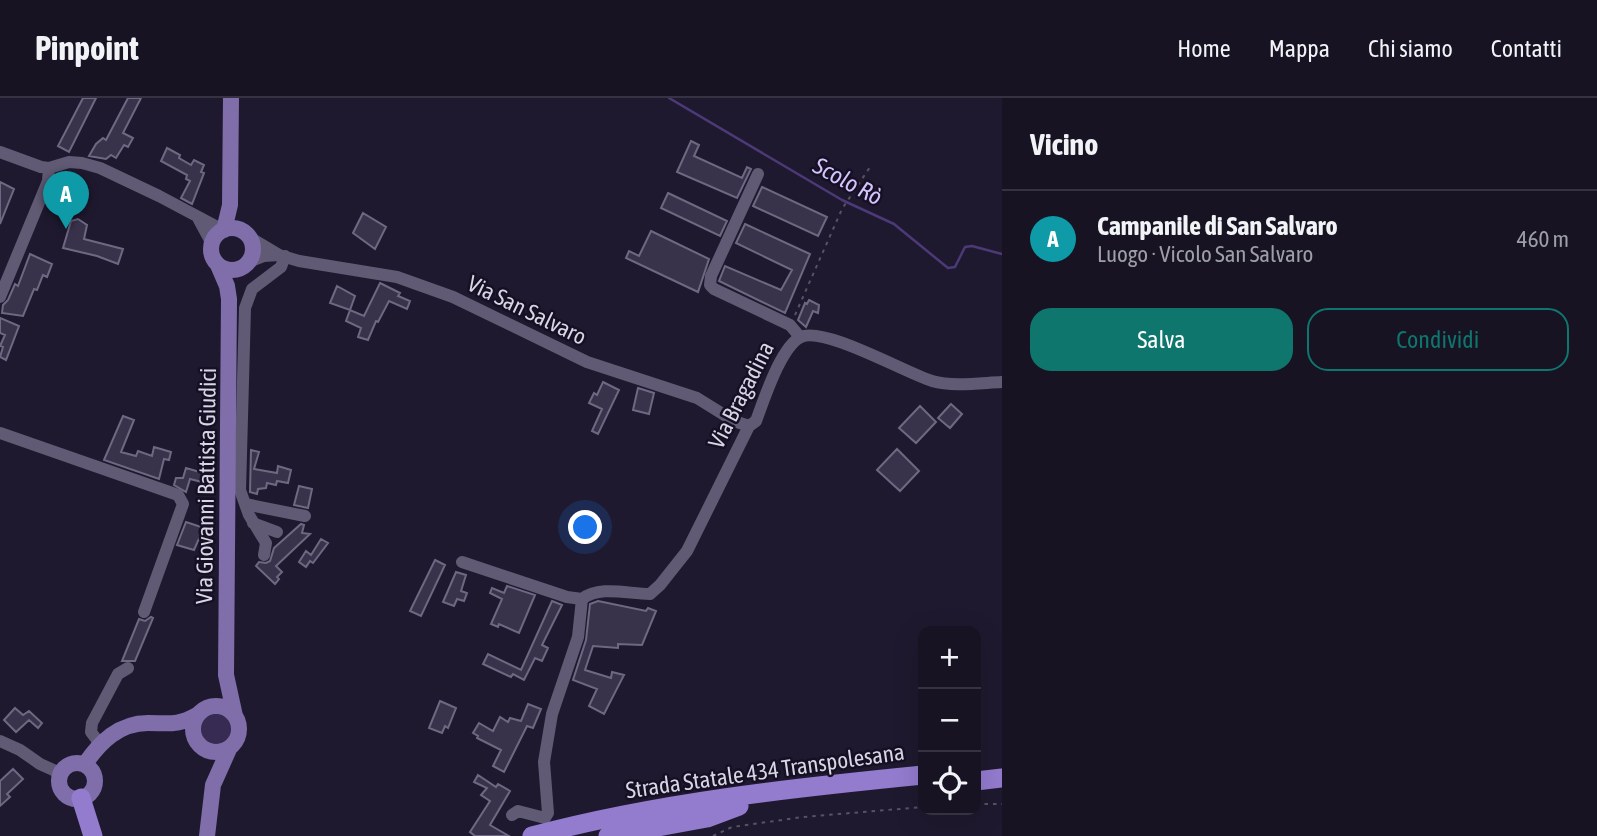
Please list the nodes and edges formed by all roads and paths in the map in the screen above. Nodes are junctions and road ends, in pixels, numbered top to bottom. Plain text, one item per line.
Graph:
1 (231, 98) edge
2 (0, 152) edge
3 (870, 167) dead end
4 (49, 168) junction
5 (758, 174) dead end
6 (230, 205) junction
7 (197, 217) junction
8 (223, 230) junction
9 (246, 235) junction
10 (212, 244) junction
11 (282, 256) junction
12 (218, 265) junction
13 (244, 265) junction
14 (0, 297) edge
15 (229, 299) junction
16 (790, 325) junction
17 (800, 337) junction
18 (1002, 382) edge
19 (749, 426) junction
20 (0, 433) edge
21 (245, 504) junction
22 (305, 516) dead end
23 (253, 523) junction
24 (277, 532) dead end
25 (264, 555) dead end
26 (462, 562) dead end
27 (582, 599) junction
28 (144, 612) dead end
29 (128, 668) dead end
30 (226, 675) junction
31 (200, 713) junction
32 (235, 716) junction
33 (168, 725) junction
34 (0, 730) edge
35 (0, 741) edge
36 (100, 744) junction
37 (199, 744) junction
38 (230, 747) junction
39 (20, 750) junction
40 (85, 764) junction
41 (1002, 767) edge
42 (981, 769) edge
43 (60, 773) junction
44 (918, 776) edge
45 (1002, 778) edge
46 (981, 780) edge
47 (213, 785) junction
48 (918, 787) edge
49 (81, 798) junction
50 (981, 804) edge
51 (1002, 804) edge
52 (739, 806) junction
53 (918, 807) edge
54 (512, 815) dead end
55 (93, 836) edge
56 (207, 836) edge
57 (532, 836) edge
58 (574, 836) edge
59 (608, 836) edge
60 (713, 836) edge

1 - 6 main road
2 - 4 street
3 - 16 path
4 - 7 street
4 - 14 street
5 - 16 street
6 - 8 main road
6 - 9 main road
7 - 8 street
7 - 10 street
8 - 9 main road
8 - 10 main road
9 - 11 street, Via San Salvaro
9 - 13 main road, Via Giovanni Battista Giudici
10 - 12 main road, Via Giovanni Battista Giudici
11 - 13 street, Via San Salvaro
11 - 19 street, Via San Salvaro
11 - 21 street
12 - 13 main road
12 - 15 main road, Via Giovanni Battista Giudici
13 - 15 main road, Via Giovanni Battista Giudici
15 - 30 main road, Via Giovanni Battista Giudici
16 - 17 street
17 - 18 street, Via Bragadina
17 - 19 street, Via Bragadina
19 - 27 street, Via Bragadina
20 - 28 street
21 - 22 street
21 - 23 street
23 - 24 street
23 - 25 street
26 - 27 street, Via Bragadina
27 - 54 street
29 - 36 street
30 - 31 main road
30 - 32 main road, Via Giovanni Battista Giudici
31 - 32 main road
31 - 33 main road
31 - 37 main road
32 - 38 main road
33 - 36 main road
33 - 37 main road
34 - 39 street
35 - 39 street
36 - 40 main road
37 - 38 main road
37 - 47 main road
38 - 47 main road
39 - 43 street
40 - 43 main road
40 - 49 main road
41 - 42 highway
43 - 49 main road
44 - 57 highway, Strada Statale 434 Transpolesana
45 - 46 highway
47 - 56 main road
48 - 52 highway, Strada Statale 434 Transpolesana
49 - 55 highway
50 - 51 path
52 - 58 highway, Strada Statale 434 Transpolesana
52 - 59 highway
53 - 60 path

